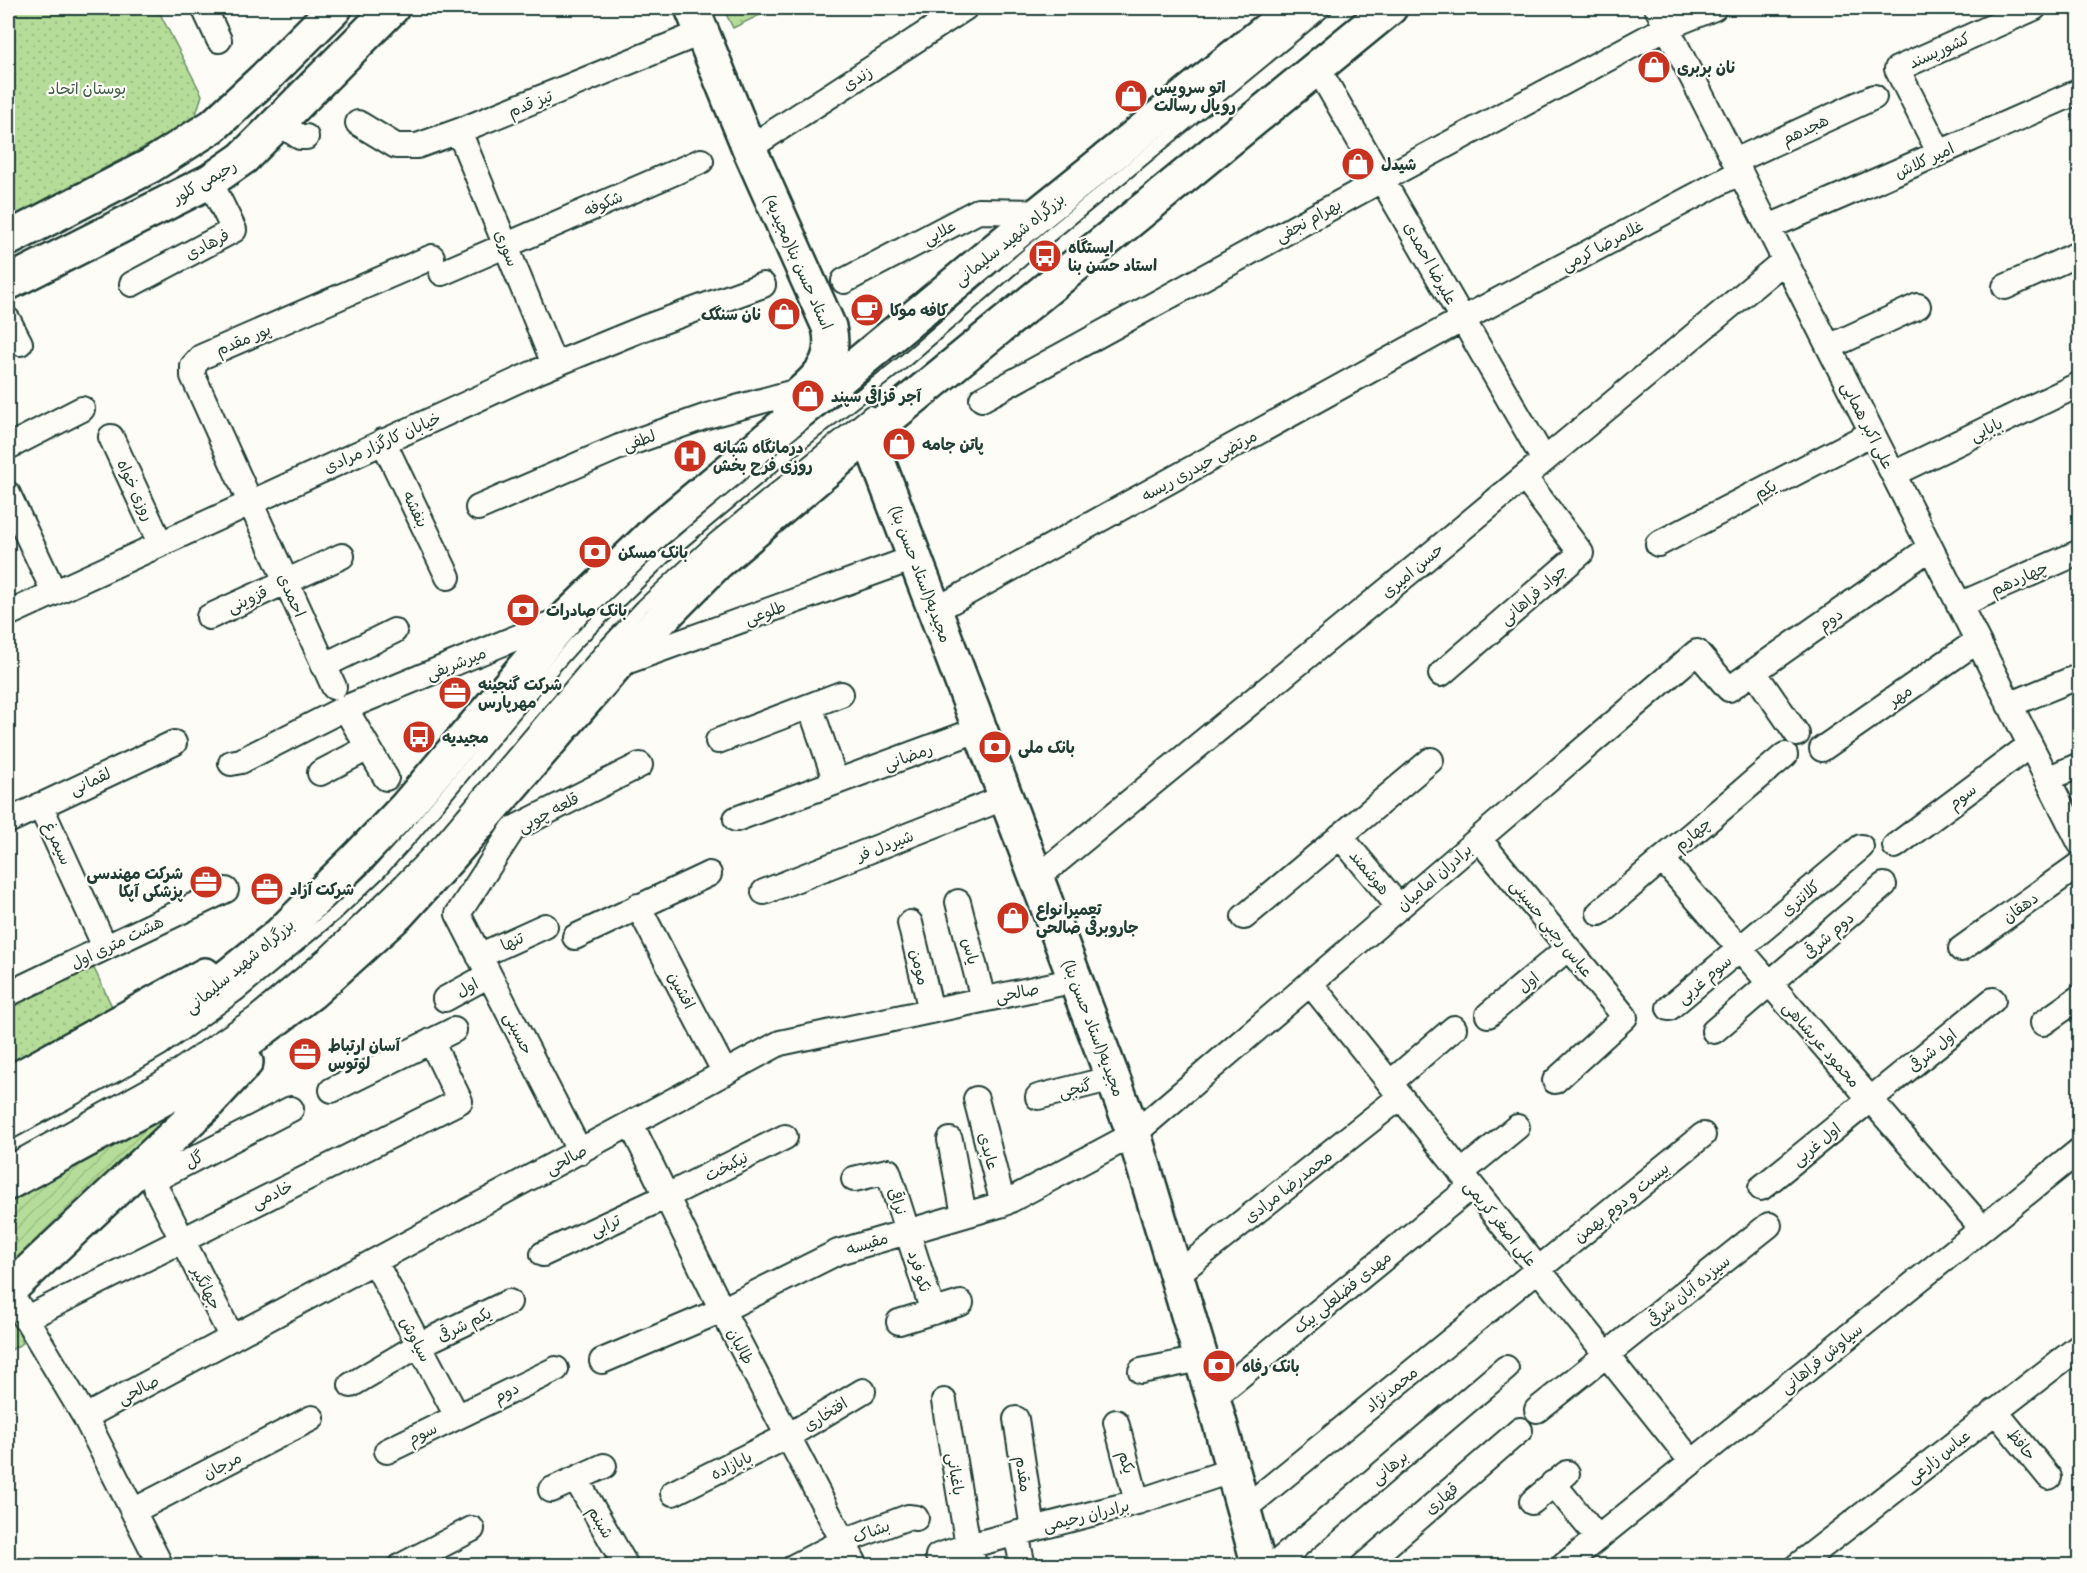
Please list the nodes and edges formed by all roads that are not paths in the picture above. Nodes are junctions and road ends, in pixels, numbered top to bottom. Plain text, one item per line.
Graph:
1 (204, 8) edge
2 (335, 8) edge
3 (392, 8) edge
4 (965, 8) edge
5 (1326, 8) edge
6 (1390, 8) edge
7 (1714, 8) edge
8 (2034, 8) edge
9 (1288, 10) edge
10 (1662, 17) edge
11 (697, 20) edge
12 (219, 40) dead end
13 (1317, 66) junction
14 (2079, 91) edge
15 (246, 95) junction
16 (1874, 97) dead end
17 (358, 123) dead end
18 (293, 130) junction
19 (459, 131) junction
20 (749, 148) junction
21 (1939, 152) junction
22 (701, 161) dead end
23 (1738, 166) junction
24 (1383, 179) junction
25 (210, 182) junction
26 (1041, 212) junction
27 (1768, 226) junction
28 (8, 239) edge
29 (506, 246) junction
30 (2079, 253) edge
31 (1785, 260) junction
32 (437, 265) joint
33 (844, 281) dead end
34 (8, 283) edge
35 (132, 284) dead end
36 (763, 285) dead end
37 (2005, 287) dead end
38 (1918, 306) dead end
39 (1463, 319) junction
40 (8, 320) edge
41 (20, 343) dead end
42 (1829, 347) junction
43 (554, 364) junction
44 (2079, 384) edge
45 (807, 388) junction
46 (982, 399) dead end
47 (82, 409) dead end
48 (874, 420) junction
49 (1872, 433) junction
50 (111, 437) dead end
51 (383, 441) junction
52 (8, 447) edge
53 (1544, 460) junction
54 (1893, 474) junction
55 (1524, 477) junction
56 (8, 494) edge
57 (250, 502) junction
58 (478, 508) dead end
59 (657, 530) junction
60 (160, 543) junction
61 (1658, 544) dead end
62 (1930, 548) junction
63 (2079, 552) edge
64 (342, 556) dead end
65 (914, 558) junction
66 (448, 578) dead end
67 (286, 581) junction
68 (54, 592) junction
69 (1959, 605) junction
70 (934, 611) junction
71 (8, 614) edge
72 (209, 617) dead end
73 (567, 617) junction
74 (394, 631) dead end
75 (1977, 641) junction
76 (615, 666) junction
77 (1754, 672) junction
78 (1441, 674) dead end
79 (2079, 676) edge
80 (334, 687) junction
81 (1729, 689) joint
82 (841, 694) dead end
83 (2009, 705) junction
84 (810, 706) junction
85 (980, 729) junction
86 (1797, 734) dead end
87 (718, 741) dead end
88 (174, 743) dead end
89 (2030, 745) junction
90 (368, 748) junction
91 (1822, 748) dead end
92 (1785, 755) dead end
93 (1431, 760) dead end
94 (231, 763) dead end
95 (640, 765) dead end
96 (2079, 765) edge
97 (320, 773) dead end
98 (386, 778) dead end
99 (2047, 779) junction
100 (836, 782) junction
101 (1006, 797) junction
102 (40, 805) junction
103 (736, 819) dead end
104 (8, 821) edge
105 (1340, 836) junction
106 (1479, 839) junction
107 (2079, 843) edge
108 (1895, 846) dead end
109 (1861, 847) dead end
110 (1662, 860) junction
111 (2079, 864) edge
112 (709, 874) dead end
113 (1037, 878) junction
114 (1884, 885) dead end
115 (226, 890) dead end
116 (764, 892) dead end
117 (958, 902) dead end
118 (638, 906) junction
119 (1399, 907) junction
120 (1599, 913) dead end
121 (458, 914) joint
122 (1244, 917) dead end
123 (910, 923) dead end
124 (545, 926) dead end
125 (280, 934) junction
126 (575, 937) dead end
127 (105, 947) junction
128 (1568, 948) junction
129 (1739, 949) junction
130 (1961, 950) dead end
131 (484, 966) junction
132 (1076, 980) junction
133 (1310, 984) junction
134 (1771, 985) junction
135 (312, 992) junction
136 (8, 994) edge
137 (2079, 998) edge
138 (445, 999) dead end
139 (983, 999) junction
140 (1993, 1000) dead end
141 (1670, 1008) dead end
142 (930, 1011) junction
143 (1488, 1015) dead end
144 (2043, 1023) dead end
145 (1454, 1028) dead end
146 (453, 1030) dead end
147 (1714, 1031) dead end
148 (431, 1041) junction
149 (69, 1050) junction
150 (8, 1071) edge
151 (725, 1073) junction
152 (1113, 1078) junction
153 (1555, 1081) dead end
154 (8, 1084) edge
155 (332, 1090) dead end
156 (1395, 1090) junction
157 (1038, 1097) dead end
158 (976, 1099) dead end
159 (1871, 1100) junction
160 (291, 1109) dead end
161 (8, 1116) edge
162 (631, 1124) junction
163 (1517, 1127) dead end
164 (8, 1134) edge
165 (1134, 1134) junction
166 (1703, 1135) dead end
167 (785, 1137) dead end
168 (950, 1140) dead end
169 (2079, 1150) edge
170 (580, 1152) junction
171 (8, 1162) edge
172 (854, 1179) dead end
173 (1466, 1180) junction
174 (8, 1183) edge
175 (1761, 1188) dead end
176 (667, 1196) junction
177 (1003, 1204) junction
178 (964, 1215) junction
179 (1769, 1225) dead end
180 (1983, 1228) junction
181 (908, 1230) junction
182 (182, 1239) junction
183 (543, 1254) dead end
184 (375, 1262) junction
185 (1538, 1269) junction
186 (1176, 1275) junction
187 (8, 1290) edge
188 (509, 1302) dead end
189 (961, 1303) dead end
190 (722, 1310) junction
191 (933, 1312) junction
192 (25, 1319) junction
193 (899, 1322) dead end
194 (232, 1338) junction
195 (419, 1345) junction
196 (2079, 1346) edge
197 (1606, 1355) junction
198 (1200, 1359) junction
199 (602, 1361) dead end
200 (1506, 1368) dead end
201 (556, 1369) dead end
202 (1141, 1371) dead end
203 (351, 1385) dead end
204 (862, 1391) dead end
205 (1213, 1398) junction
206 (944, 1401) dead end
207 (1537, 1410) dead end
208 (1995, 1412) junction
209 (457, 1416) junction
210 (85, 1417) junction
211 (312, 1418) dead end
212 (1016, 1419) dead end
213 (1116, 1422) dead end
214 (1520, 1430) dead end
215 (788, 1436) junction
216 (387, 1451) dead end
217 (1692, 1462) junction
218 (604, 1466) dead end
219 (1233, 1470) junction
220 (2049, 1477) dead end
221 (576, 1479) junction
222 (550, 1490) dead end
223 (673, 1493) dead end
224 (1137, 1502) junction
225 (1532, 1502) dead end
226 (1244, 1509) junction
227 (133, 1511) junction
228 (916, 1518) dead end
229 (472, 1529) dead end
230 (1024, 1531) junction
231 (1598, 1538) junction
232 (843, 1541) junction
233 (938, 1556) dead end
234 (971, 1556) edge
235 (161, 1566) edge
236 (401, 1566) edge
237 (626, 1566) edge
238 (795, 1566) edge
239 (856, 1566) edge
240 (1023, 1566) edge
241 (1259, 1566) edge
242 (1273, 1566) edge
243 (1363, 1566) edge
244 (1563, 1566) edge
245 (1797, 1566) edge

1 - 12 street
2 - 15 main road
3 - 18 main road, رحیمی کلور
4 - 20 street, زندی
5 - 164 lane
6 - 13 main road
7 - 10 street, بهرام نجفی
8 - 21 street, کشورپسند
9 - 26 main road, بزرگراه شهید سلیمانی
10 - 23 street, علی اکبر همایی
10 - 24 street, بهرام نجفی
11 - 19 street, تیز قدم
11 - 20 main road, استاد حسن بنا(مجیدیه)
13 - 24 street, علیرضا احمدی
13 - 48 main road
14 - 21 street, امیر کلاش
15 - 18 main road
15 - 28 main road
16 - 23 street, هجدهم
17 - 19 street, تیز قدم
18 - 25 main road, رحیمی کلور
19 - 29 street, سوری
20 - 45 main road, استاد حسن بنا(مجیدیه)
21 - 27 street, امیر کلاش
22 - 29 street, شکوفه
23 - 27 street, علی اکبر همایی
23 - 39 street, غلامرضا کرمی
24 - 39 street, علیرضا احمدی
24 - 46 street, بهرام نجفی
25 - 34 main road, رحیمی کلور
25 - 35 street, فرهادی
26 - 33 street, علایی
26 - 59 main road, بزرگراه شهید سلیمانی
27 - 31 street, علی اکبر همایی
29 - 32 street, شکوفه
29 - 43 street, سوری
30 - 37 street
31 - 42 street, علی اکبر همایی
31 - 53 street, حسن امیری
32 - 57 street, پور مقدم
36 - 43 street, خیابان کارگزار مرادی
38 - 42 street
39 - 53 street, علیرضا احمدی
39 - 70 street, مرتضی حیدری ریسه
40 - 41 street
42 - 49 street, علی اکبر همایی
43 - 51 street, خیابان کارگزار مرادی
44 - 54 street, بابایی
45 - 58 street, لطفی
45 - 59 main road, استاد حسن بنا(مجیدیه)
47 - 52 street
48 - 65 main road, مجیدیه(استاد حسن بنا)
48 - 76 main road
48 - 171 lane
49 - 54 street, علی اکبر همایی
49 - 61 street, یکم
50 - 60 street, روزی خواه
51 - 57 street, خیابان کارگزار مرادی
51 - 66 street, بنفشه
53 - 55 street, حسن امیری
54 - 62 street, علی اکبر همایی
55 - 78 street, جواد فراهانی
55 - 113 street, حسن امیری
56 - 68 street
57 - 60 street, خیابان کارگزار مرادی
57 - 67 street, احمدی
59 - 73 main road, بزرگراه شهید سلیمانی
60 - 68 street, خیابان کارگزار مرادی
62 - 69 street, علی اکبر همایی
62 - 77 street, دوم
63 - 69 street, چهاردهم
64 - 67 street, قزوینی
65 - 70 main road, مجیدیه(استاد حسن بنا)
65 - 76 street, طلوعی
67 - 72 street, قزوینی
67 - 80 street, احمدی
68 - 71 street, خیابان کارگزار مرادی
69 - 75 street, علی اکبر همایی
70 - 85 main road, مجیدیه(استاد حسن بنا)
73 - 80 street, میرشریفی
73 - 125 main road, بزرگراه شهید سلیمانی
74 - 80 street
75 - 83 street, علی اکبر همایی
75 - 91 street, مهر
76 - 135 main road
77 - 81 street, دوم
77 - 86 street
79 - 83 street
80 - 90 street, احمدی
80 - 94 street
81 - 106 street, برادران امامیان
82 - 84 street
83 - 89 street, علی اکبر همایی
84 - 87 street
84 - 100 street
85 - 100 street, رمضانی
85 - 101 main road, مجیدیه(استاد حسن بنا)
88 - 102 street, لقمانی
89 - 99 street, علی اکبر همایی
89 - 108 street, سوم
90 - 97 street
90 - 98 street, احمدی
92 - 110 street, چهارم
93 - 105 street
95 - 121 street, قلعه چوبی
96 - 99 street
99 - 107 street, علی اکبر همایی
100 - 103 street, رمضانی
101 - 113 main road, مجیدیه(استاد حسن بنا)
101 - 116 street, شیردل فر
102 - 104 street, لقمانی
102 - 127 street, سیمرغ
105 - 119 street, هوشمند
105 - 122 street
106 - 119 street, برادران امامیان
106 - 128 street, عباس رجبی حسینی
109 - 129 street, کلانتری
110 - 120 street, چهارم
110 - 129 street, محمود عربشاهی
111 - 130 street, دهقان
112 - 118 street
113 - 132 main road, مجیدیه(استاد حسن بنا)
114 - 134 street, دوم شرقی
115 - 127 street, هشت متری اول
117 - 139 street, یاس
118 - 126 street
118 - 151 street, افشین
119 - 133 street, برادران امامیان
121 - 131 street, حسینی
123 - 142 street, مومن
124 - 131 street, تنها
125 - 149 main road
125 - 161 main road, بزرگراه شهید سلیمانی
127 - 136 street, هشت متری اول
128 - 143 street, اول
128 - 153 street, عباس رجبی حسینی
129 - 134 street, محمود عربشاهی
129 - 141 street, سوم غربی
131 - 138 street, اول
131 - 170 street, حسینی
132 - 139 street, صالحی
132 - 152 main road, مجیدیه(استاد حسن بنا)
133 - 156 street, علی اصغر کریمی
133 - 165 street, برادران امامیان
134 - 147 street, دوم شرقی
134 - 159 street, محمود عربشاهی
135 - 174 main road
135 - 187 main road
137 - 144 street
139 - 142 street, صالحی
140 - 159 street, اول شرقی
142 - 151 street, صالحی
145 - 156 street, محمدرضا مرادی
146 - 148 street
148 - 155 street
148 - 182 street, خادمی
149 - 150 main road
149 - 154 main road
151 - 162 street, صالحی
152 - 157 street, گنجی
152 - 165 main road, مجیدیه(استاد حسن بنا)
156 - 173 street, علی اصغر کریمی
156 - 186 street, محمدرضا مرادی
158 - 177 street, عابدی
159 - 175 street, اول غربی
159 - 180 street, محمود عربشاهی
160 - 182 street, گل
162 - 170 street, صالحی
162 - 176 street, طالبان
163 - 173 street, مهدی فضلعلی بیک
165 - 177 street, مقیسه
165 - 186 main road, مجیدیه(استاد حسن بنا)
166 - 185 street, بیست و دوم بهمن
167 - 176 street, نیکبخت
168 - 178 street
169 - 180 street, سیاوش فراهانی
170 - 184 street, صالحی
172 - 181 street, نراقی
173 - 185 street, علی اصغر کریمی
173 - 205 street, مهدی فضلعلی بیک
176 - 183 street, ترابی
176 - 190 street, طالبان
177 - 178 street, مقیسه
178 - 181 street, مقیسه
179 - 197 street, سیزده آبان شرقی
180 - 217 street, سیاوش فراهانی
181 - 190 street, مقیسه
181 - 191 street, نکو فرد
182 - 192 street, خادمی
182 - 194 street, جهانگیر
184 - 194 street, صالحی
184 - 195 street, سیاوش
185 - 197 street, علی اصغر کریمی
185 - 226 street, محمدنژاد
186 - 198 main road, مجیدیه(استاد حسن بنا)
187 - 192 street
188 - 195 street, یکم شرقی
189 - 191 street
190 - 199 street, مقیسه
190 - 215 street, طالبان
191 - 193 street
192 - 210 street
194 - 210 street, صالحی
195 - 203 street, یکم شرقی
195 - 209 street, سیاوش
196 - 208 street, عباس زارعی
197 - 207 street, سیزده آبان شرقی
197 - 217 street, علی اصغر کریمی
198 - 202 street
198 - 205 main road, مجیدیه(استاد حسن بنا)
200 - 242 street, برهانی
201 - 209 street, دوم
204 - 215 street, افتخاری
205 - 219 main road, مجیدیه(استاد حسن بنا)
206 - 234 street, باغبانی
208 - 220 street, حافظ
208 - 245 street, عباس زارعی
209 - 216 street, سوم
210 - 227 street
211 - 227 street, مرجان
212 - 230 street, مقدم
213 - 224 street, یکم
214 - 243 street, قهاری
215 - 223 street, بابازاده
215 - 232 street, طالبان
217 - 231 street, سیاوش فراهانی
218 - 221 street
219 - 224 street, برادران رحیمی
219 - 226 main road, مجیدیه(استاد حسن بنا)
221 - 222 street
221 - 237 street, شبنم
224 - 230 street, برادران رحیمی
225 - 231 street
226 - 241 main road, مجیدیه(استاد حسن بنا)
227 - 235 street
228 - 232 street, بشاک
229 - 236 street
230 - 234 street, برادران رحیمی
230 - 240 street
231 - 244 street, سیاوش فراهانی
232 - 238 street, بشاک
232 - 239 street, طالبان
233 - 234 street, برادران رحیمی

